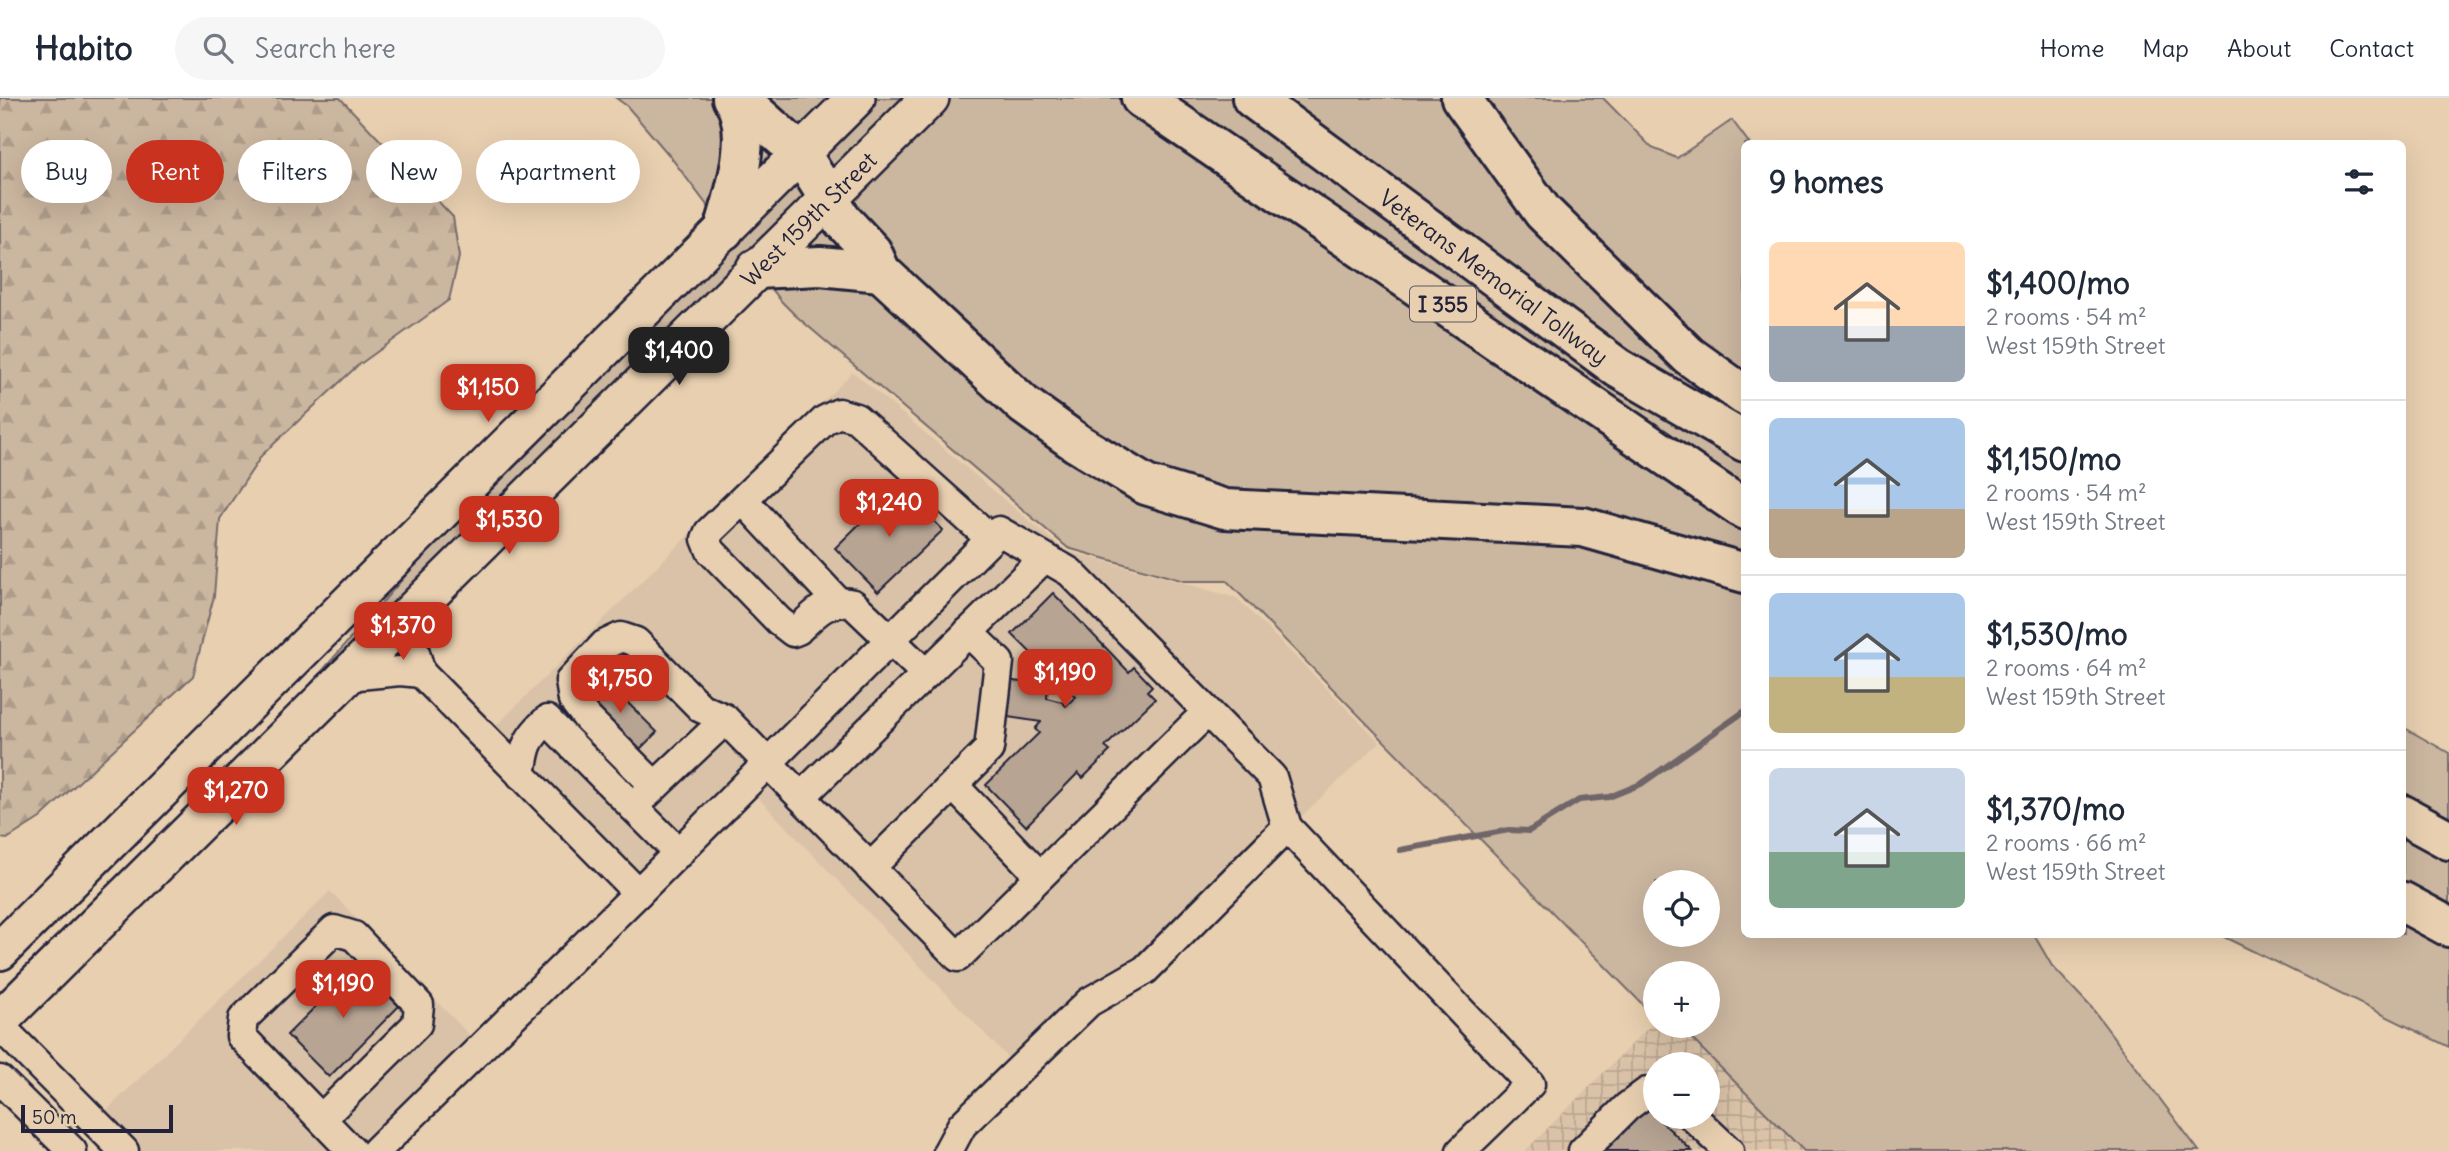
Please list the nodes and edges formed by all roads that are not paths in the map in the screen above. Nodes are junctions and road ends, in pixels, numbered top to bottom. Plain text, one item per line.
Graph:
1 (856, 98) edge
2 (930, 98) edge
3 (1141, 98) edge
4 (1252, 98) edge
5 (1461, 98) edge
6 (735, 102) edge
7 (801, 154) junction
8 (828, 197) junction
9 (724, 230) junction
10 (756, 269) junction
11 (881, 272) junction
12 (1741, 393) edge
13 (1741, 440) edge
14 (743, 500) junction
15 (1741, 507) edge
16 (991, 539) junction
17 (1044, 558) junction
18 (1741, 572) edge
19 (838, 602) junction
20 (416, 607) junction
21 (968, 632) junction
22 (891, 640) junction
23 (421, 673) junction
24 (926, 674) junction
25 (348, 676) junction
26 (1207, 712) junction
27 (725, 720) junction
28 (531, 735) junction
29 (489, 742) junction
30 (768, 763) junction
31 (521, 775) junction
32 (953, 785) junction
33 (655, 786) junction
34 (801, 797) junction
35 (634, 807) junction
36 (2406, 817) edge
37 (1287, 827) junction
38 (2449, 840) edge
39 (679, 853) junction
40 (870, 867) junction
41 (1040, 876) junction
42 (638, 893) junction
43 (2406, 904) edge
44 (2449, 927) edge
45 (0, 951) edge
46 (0, 1020) edge
47 (0, 1026) edge
48 (0, 1080) edge
49 (1643, 1095) edge
50 (321, 1119) junction
51 (1706, 1129) edge
52 (72, 1151) edge
53 (124, 1151) edge
54 (352, 1151) edge
55 (376, 1151) edge
56 (948, 1151) edge
57 (1461, 1151) edge
58 (1583, 1151) edge
59 (1729, 1151) edge

1 - 7 main road
2 - 8 main road, West 159th Street
3 - 15 highway, Veterans Memorial Tollway / I 355
4 - 13 highway, Veterans Memorial Tollway / I 355
5 - 12 highway
6 - 7 highway
6 - 9 highway
7 - 8 highway
7 - 9 main road
8 - 10 main road, West 159th Street
8 - 11 highway
9 - 45 main road
10 - 11 highway
10 - 20 main road, West 159th Street
11 - 18 highway
14 - 16 lane
14 - 19 lane
14 - 19 lane
16 - 17 lane
16 - 22 lane
17 - 21 lane
17 - 26 lane
19 - 22 lane
20 - 23 lane
20 - 25 main road, West 159th Street
21 - 24 lane
21 - 32 lane
22 - 24 lane
22 - 30 lane
23 - 25 lane
23 - 29 lane
24 - 34 lane
25 - 46 main road, West 159th Street
26 - 37 lane
26 - 41 lane
27 - 30 lane
27 - 33 lane
27 - 33 lane
28 - 29 lane
28 - 31 lane
28 - 35 lane
29 - 31 lane
30 - 34 lane
30 - 39 lane
31 - 42 lane
32 - 40 lane
32 - 41 lane
33 - 35 lane
34 - 40 lane
35 - 39 lane
36 - 38 highway
37 - 56 lane
37 - 57 lane
39 - 42 lane
40 - 41 lane
42 - 55 lane
43 - 44 highway
47 - 53 lane
48 - 52 lane
49 - 58 lane
50 - 50 lane
50 - 54 lane
51 - 59 lane

